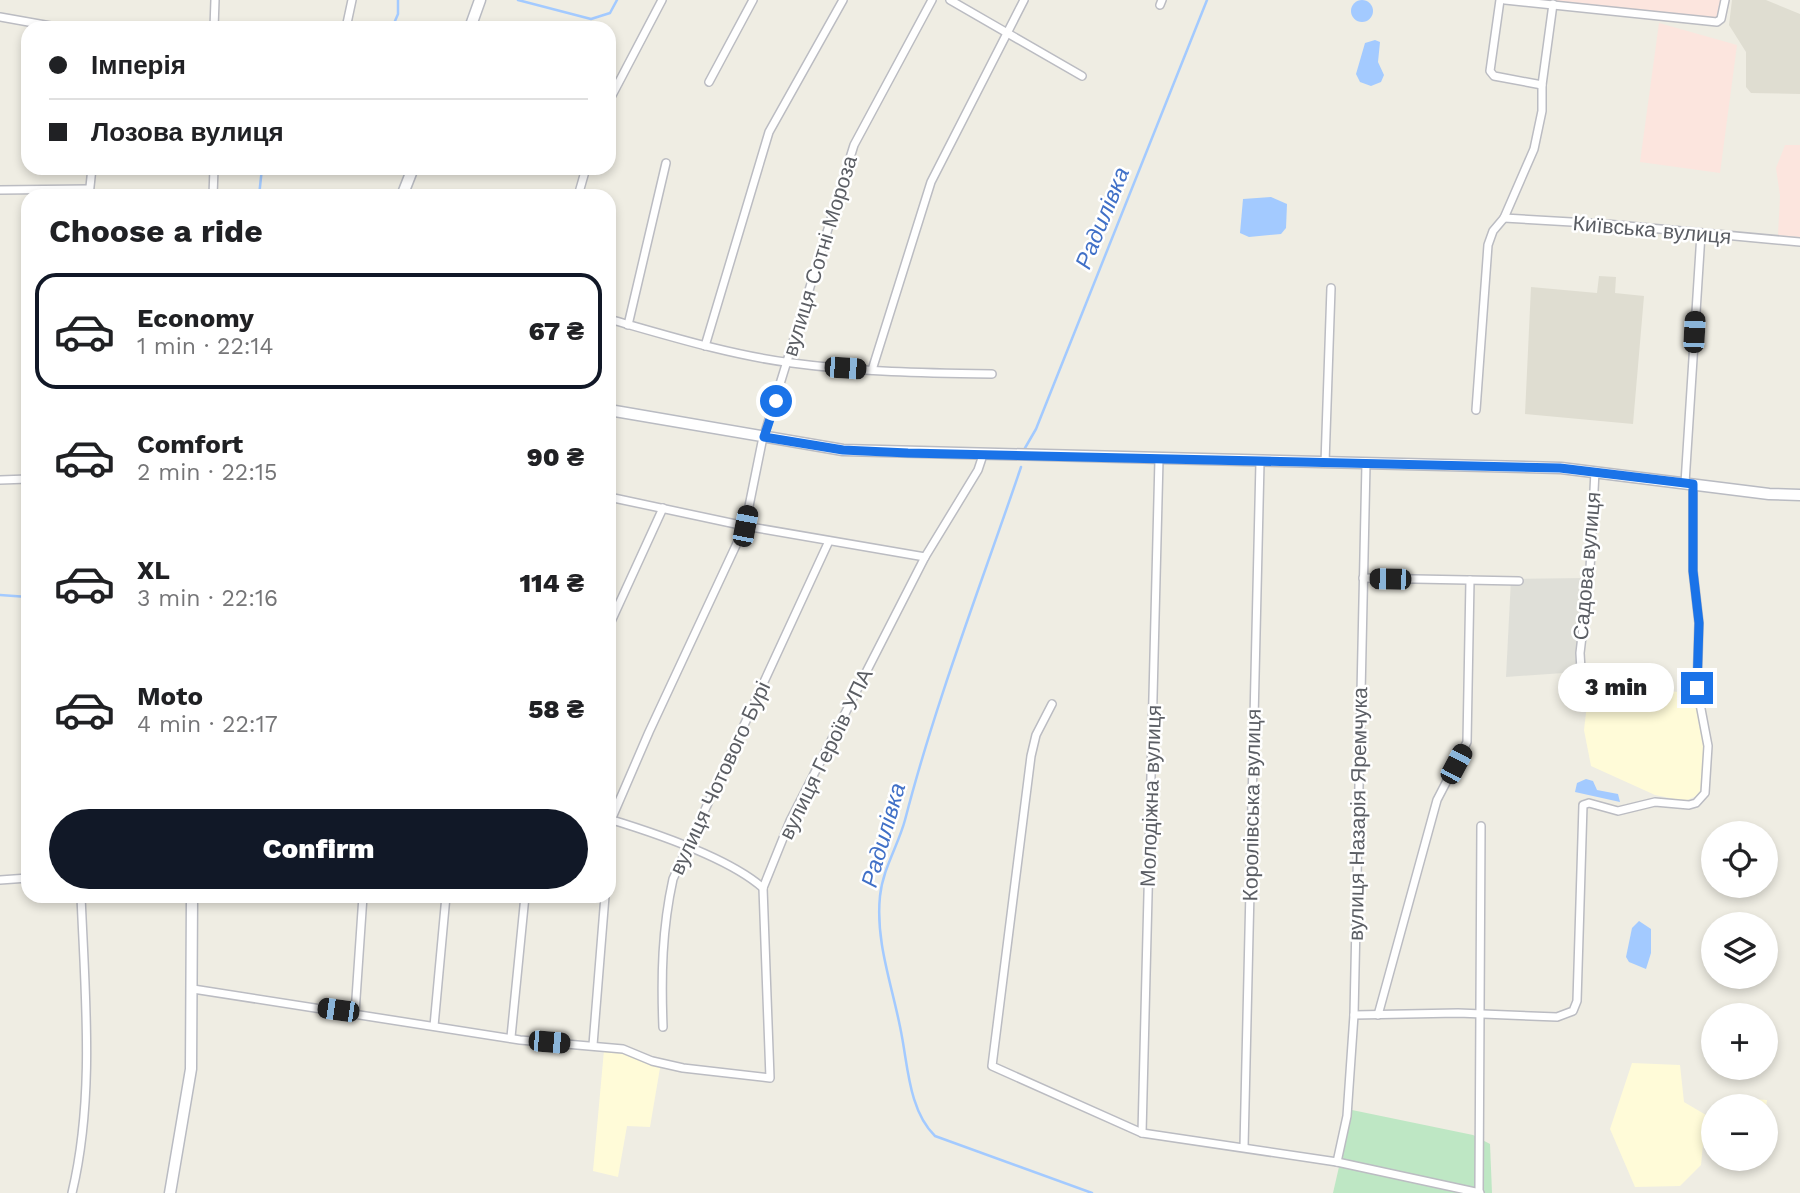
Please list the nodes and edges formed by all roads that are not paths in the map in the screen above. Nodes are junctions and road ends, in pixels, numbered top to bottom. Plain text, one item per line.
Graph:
1 (215, 0) edge
2 (352, 0) edge
3 (480, 0) edge
4 (662, 0) edge
5 (753, 0) edge
6 (843, 0) edge
7 (932, 0) edge
8 (950, 0) edge
9 (1024, 0) edge
10 (1502, 0) edge
11 (1725, 0) edge
12 (1553, 4) junction
13 (0, 17) edge
14 (23, 21) edge
15 (214, 21) edge
16 (348, 21) edge
17 (472, 21) edge
18 (1007, 32) junction
19 (1082, 76) dead end
20 (709, 82) dead end
21 (1542, 85) junction
22 (616, 88) edge
23 (666, 163) dead end
24 (0, 190) edge
25 (21, 191) edge
26 (1504, 218) junction
27 (1701, 234) junction
28 (1800, 242) edge
29 (1331, 288) dead end
30 (616, 321) edge
31 (628, 325) junction
32 (705, 346) junction
33 (788, 363) junction
34 (872, 370) junction
35 (992, 374) dead end
36 (1476, 410) dead end
37 (616, 411) edge
38 (764, 437) junction
39 (983, 455) junction
40 (1159, 459) junction
41 (1260, 462) junction
42 (1325, 463) junction
43 (1366, 464) junction
44 (1595, 471) junction
45 (21, 479) edge
46 (0, 480) edge
47 (1689, 483) junction
48 (1800, 495) edge
49 (616, 498) edge
50 (663, 508) junction
51 (745, 526) junction
52 (830, 541) junction
53 (925, 557) junction
54 (1363, 578) junction
55 (1470, 580) junction
56 (1519, 581) dead end
57 (616, 611) edge
58 (1052, 704) dead end
59 (1583, 704) dead end
60 (616, 806) edge
61 (616, 822) edge
62 (1480, 826) dead end
63 (687, 848) junction
64 (21, 878) edge
65 (0, 880) edge
66 (763, 888) junction
67 (81, 903) edge
68 (192, 903) edge
69 (363, 903) edge
70 (445, 903) edge
71 (524, 903) edge
72 (604, 903) edge
73 (193, 989) junction
74 (355, 1013) junction
75 (1480, 1014) junction
76 (1354, 1015) junction
77 (1378, 1015) junction
78 (434, 1026) junction
79 (663, 1027) dead end
80 (511, 1037) junction
81 (593, 1045) junction
82 (1142, 1133) junction
83 (1244, 1147) junction
84 (1337, 1162) junction
85 (1480, 1192) edge
86 (72, 1193) edge
87 (170, 1193) edge

1 - 15 street
2 - 16 street
3 - 17 street
4 - 22 street
5 - 20 street
6 - 32 street
7 - 33 street, вулиця Сотні Мороза
8 - 18 street
9 - 18 street
10 - 12 street
10 - 21 street
11 - 12 street
12 - 21 street
13 - 14 street
18 - 19 street
18 - 34 street
21 - 26 street
23 - 31 street
24 - 25 street
26 - 27 street, Київська вулиця
26 - 36 street
27 - 28 street, Київська вулиця
27 - 47 street
29 - 42 street
30 - 31 street
31 - 32 street
32 - 33 street
33 - 34 street
33 - 38 street, вулиця Сотні Мороза
34 - 35 street
37 - 38 street
38 - 39 street
38 - 51 street, вулиця Сотні Мороза
39 - 40 street
39 - 53 street, вулиця Героїв УПА
40 - 41 street
40 - 82 street, Молодіжна вулиця
41 - 42 street
41 - 83 street, Королівська вулиця
42 - 43 street
43 - 44 street
43 - 54 street, вулиця Назарія Яремчука
44 - 47 street
44 - 59 street, Садова вулиця
45 - 46 street
47 - 48 street
47 - 75 street
49 - 50 street
50 - 51 street
50 - 57 street
51 - 52 street
51 - 60 street, вулиця Сотні Мороза
52 - 53 street
52 - 63 street, вулиця Чотового Бурі
53 - 66 street, вулиця Героїв УПА
54 - 55 street
54 - 76 street, вулиця Назарія Яремчука
55 - 56 street
55 - 77 street
58 - 82 street
61 - 63 street
62 - 75 street
63 - 66 street
63 - 79 street, вулиця Чотового Бурі
64 - 65 street
66 - 81 street, вулиця Героїв УПА
67 - 86 street
68 - 73 street
69 - 74 street
70 - 78 street
71 - 80 street
72 - 81 street
73 - 74 street
73 - 87 street
74 - 78 street
75 - 77 street
75 - 85 street
76 - 77 street
76 - 84 street, вулиця Назарія Яремчука
78 - 80 street
80 - 81 street
82 - 83 street
83 - 84 street
84 - 85 street

